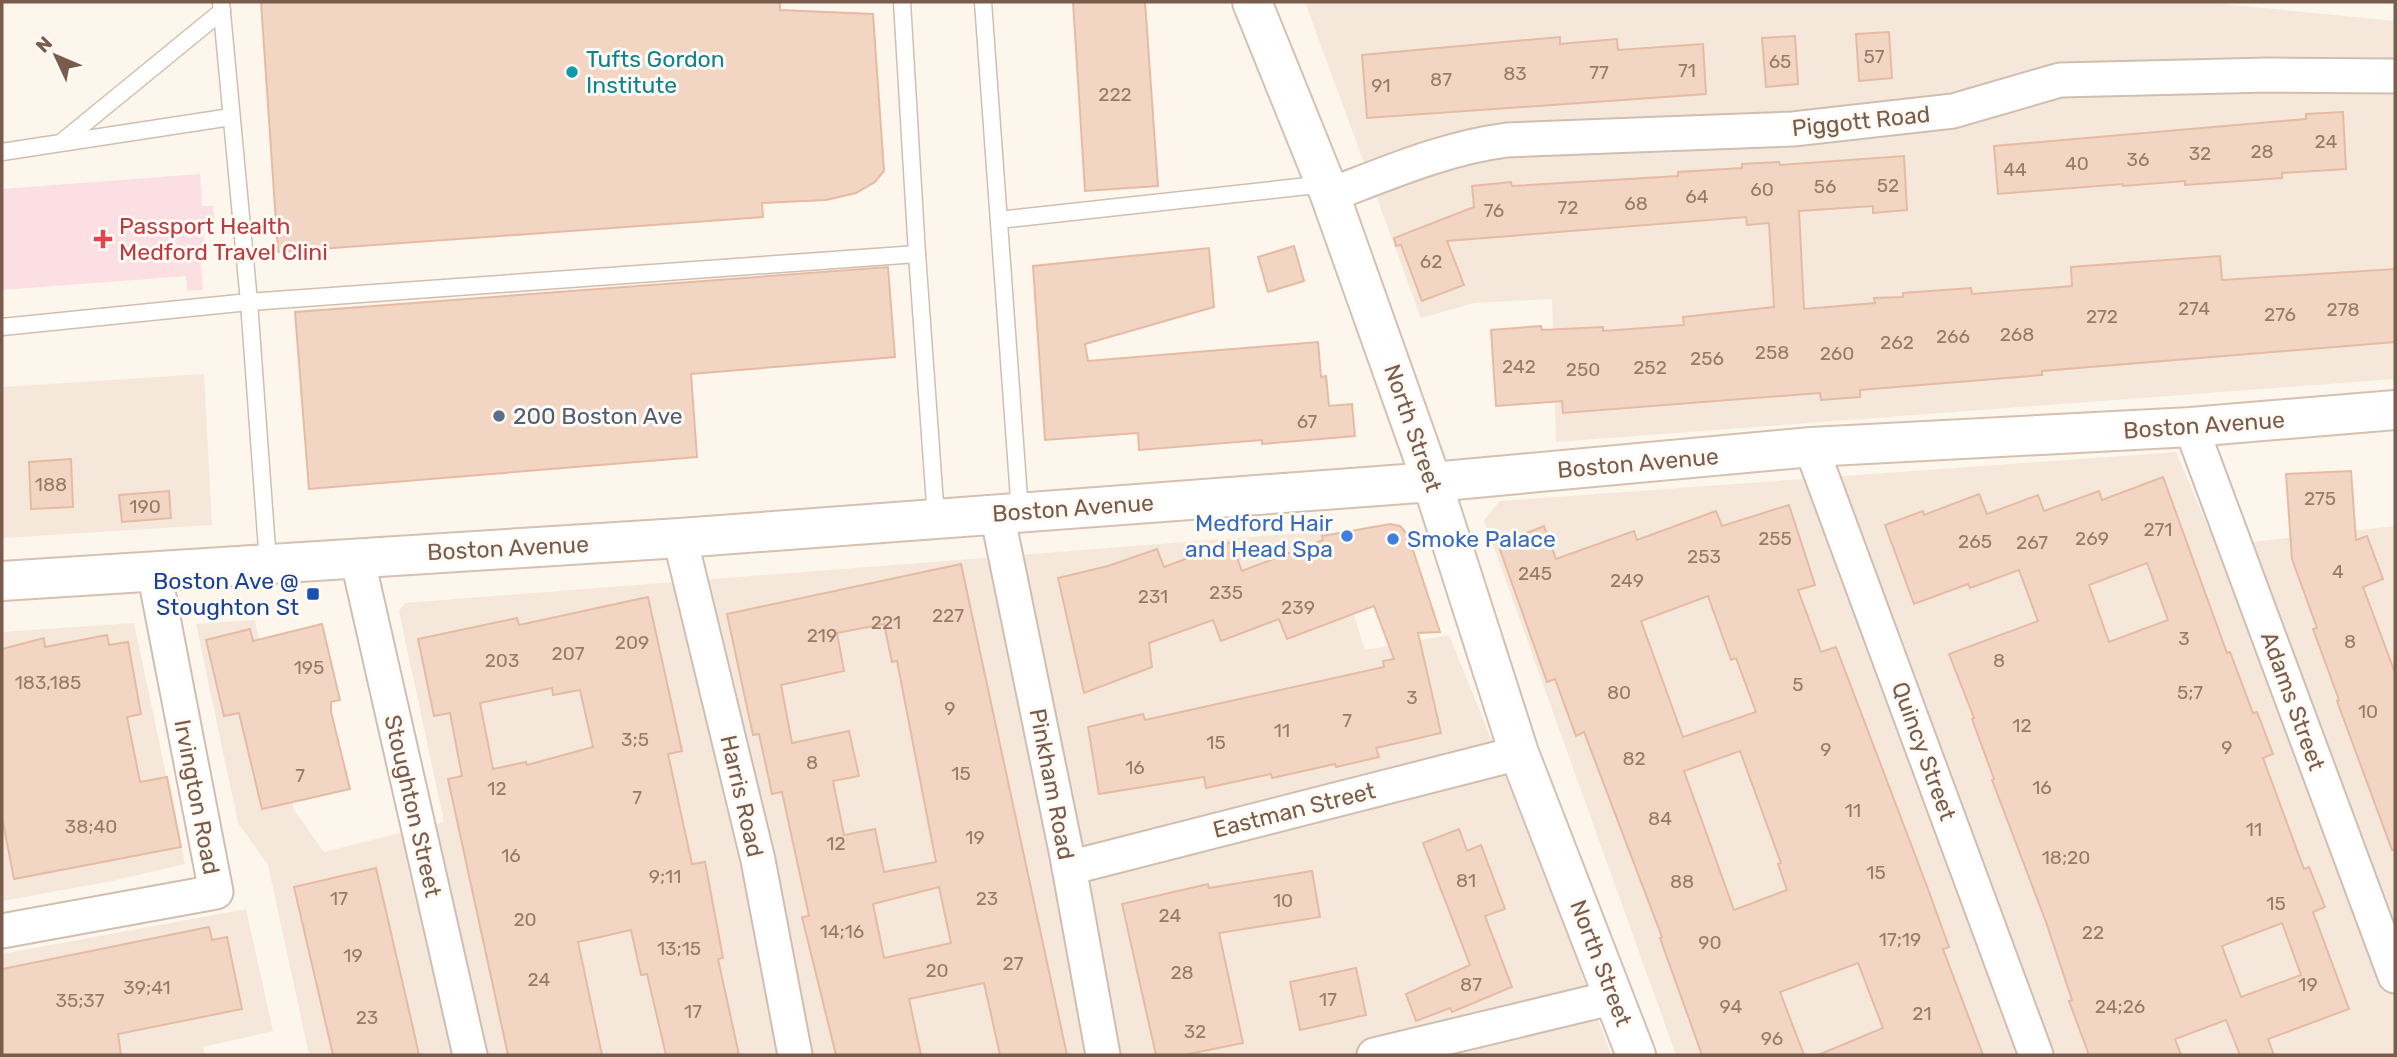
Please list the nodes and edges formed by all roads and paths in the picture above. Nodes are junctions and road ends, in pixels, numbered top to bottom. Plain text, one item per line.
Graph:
1 (902, 2) edge
2 (983, 2) edge
3 (1252, 2) edge
4 (221, 6) edge
5 (2395, 76) edge
6 (231, 117) junction
7 (61, 143) junction
8 (2, 152) edge
9 (1328, 189) junction
10 (999, 220) junction
11 (916, 254) junction
12 (249, 302) junction
13 (2, 327) edge
14 (2395, 410) edge
15 (2191, 427) junction
16 (1811, 447) junction
17 (1433, 482) junction
18 (1009, 513) junction
19 (936, 518) junction
20 (680, 538) junction
21 (357, 557) junction
22 (268, 563) junction
23 (154, 571) junction
24 (2, 581) edge
25 (1520, 753) junction
26 (1069, 868) junction
27 (2, 931) edge
28 (2395, 976) edge
29 (1615, 997) junction
30 (470, 1055) edge
31 (794, 1055) edge
32 (1103, 1055) edge
33 (1374, 1055) edge
34 (1636, 1055) edge
35 (2036, 1055) edge

1 - 11 lane
2 - 10 lane
3 - 9 main road, North Street
4 - 6 lane
4 - 7 lane
5 - 9 street, Piggott Road
6 - 7 lane
6 - 12 lane
7 - 8 lane
9 - 10 lane
9 - 17 main road, North Street
10 - 18 lane
11 - 12 lane
11 - 19 lane
12 - 13 lane
12 - 22 lane
14 - 15 main road, Boston Avenue
15 - 16 main road, Boston Avenue
15 - 28 street, Adams Street
16 - 17 main road, Boston Avenue
16 - 35 street, Quincy Street
17 - 18 main road, Boston Avenue
17 - 25 main road, North Street
18 - 19 main road, Boston Avenue
18 - 26 street, Pinkham Road
19 - 20 main road, Boston Avenue
20 - 21 main road, Boston Avenue
20 - 31 street, Harris Road
21 - 22 main road, Boston Avenue
21 - 30 street, Stoughton Street
22 - 23 main road, Boston Avenue
23 - 24 main road, Boston Avenue
23 - 27 street, Irvington Road
25 - 26 street, Eastman Street
25 - 29 main road, North Street
26 - 32 street, Pinkham Road
29 - 33 street
29 - 34 main road, North Street

